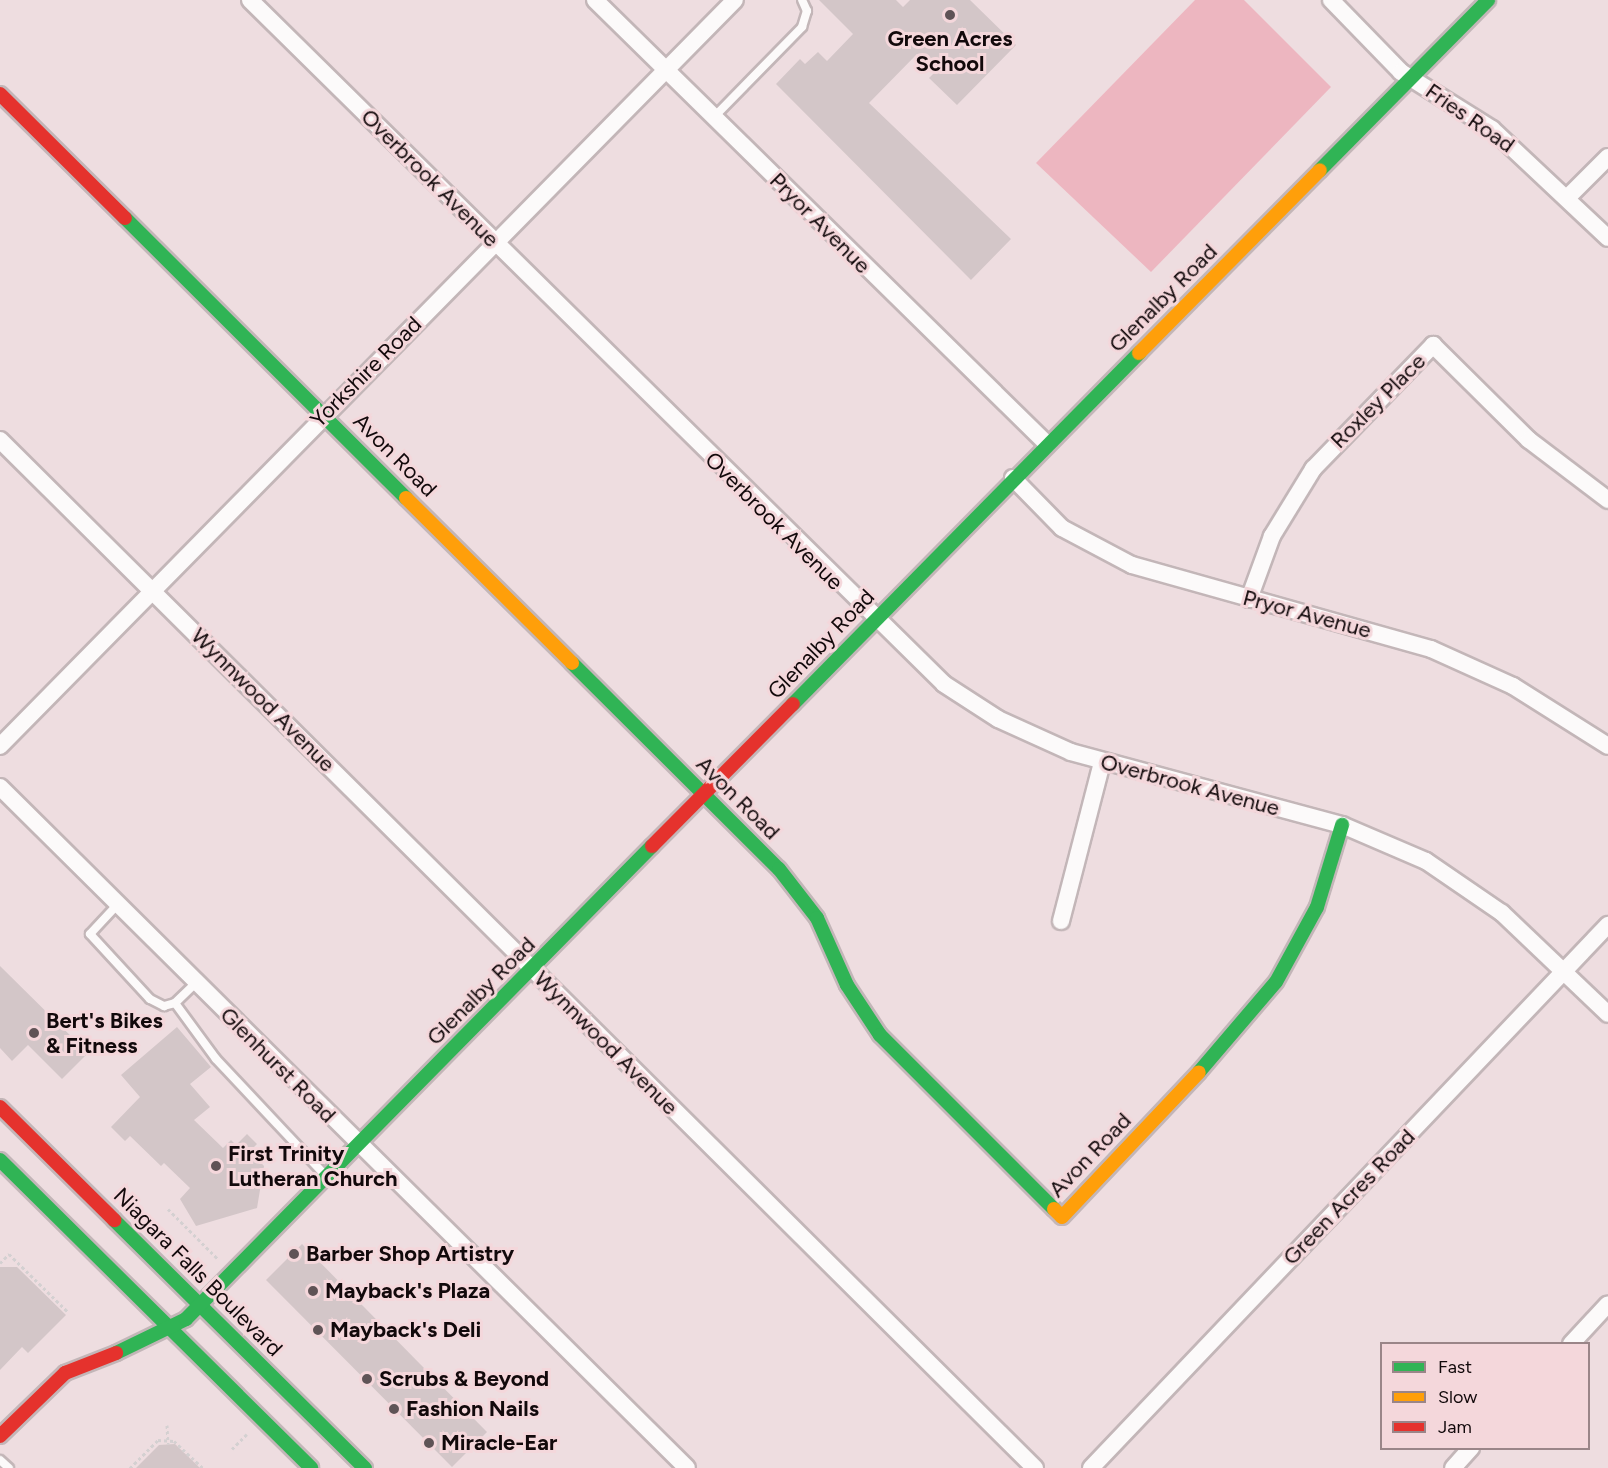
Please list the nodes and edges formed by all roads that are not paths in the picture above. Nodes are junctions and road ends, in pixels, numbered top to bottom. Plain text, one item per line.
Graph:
1 (250, 0) edge
2 (595, 0) edge
3 (735, 0) edge
4 (802, 0) edge
5 (1331, 0) edge
6 (1488, 0) edge
7 (665, 70) junction
8 (1409, 79) junction
9 (0, 94) edge
10 (713, 118) junction
11 (1608, 156) edge
12 (1567, 198) junction
13 (1608, 238) edge
14 (495, 243) junction
15 (324, 414) junction
16 (0, 440) edge
17 (1047, 444) junction
18 (1013, 478) junction
19 (1608, 500) edge
20 (152, 591) junction
21 (1250, 599) junction
22 (874, 620) junction
23 (0, 746) edge
24 (1608, 746) edge
25 (1102, 762) junction
26 (0, 787) edge
27 (704, 795) junction
28 (1342, 825) junction
29 (118, 904) junction
30 (1061, 921) dead end
31 (1608, 926) edge
32 (532, 970) junction
33 (1564, 971) junction
34 (196, 983) junction
35 (175, 1004) junction
36 (1608, 1014) edge
37 (0, 1107) edge
38 (357, 1144) junction
39 (0, 1160) edge
40 (326, 1176) junction
41 (1608, 1304) edge
42 (200, 1305) junction
43 (171, 1330) junction
44 (1573, 1342) edge
45 (0, 1437) edge
46 (1470, 1450) edge
47 (0, 1460) edge
48 (9, 1468) edge
49 (311, 1468) edge
50 (365, 1468) edge
51 (687, 1468) edge
52 (1035, 1468) edge
53 (1091, 1468) edge
54 (1453, 1468) edge

1 - 14 street, Overbrook Avenue
2 - 7 street, Pryor Avenue
3 - 7 street, Yorkshire Road
4 - 10 lane
5 - 8 street, Fries Road
6 - 8 street, Glenalby Road
7 - 10 street, Pryor Avenue
7 - 14 street, Yorkshire Road
8 - 12 street, Fries Road
8 - 17 street, Glenalby Road
9 - 15 street, Avon Road
10 - 17 street, Pryor Avenue
11 - 12 street
12 - 13 street, Fries Road
14 - 15 street, Yorkshire Road
14 - 22 street, Overbrook Avenue
15 - 20 street, Yorkshire Road
15 - 27 street, Avon Road
16 - 20 street, Wynnwood Avenue
17 - 18 street, Glenalby Road
18 - 21 street, Pryor Avenue
18 - 22 street, Glenalby Road
19 - 21 street, Roxley Place
20 - 23 street, Yorkshire Road
20 - 32 street, Wynnwood Avenue
21 - 24 street, Pryor Avenue
22 - 25 street, Overbrook Avenue
22 - 27 street, Glenalby Road
25 - 28 street, Overbrook Avenue
25 - 30 street
26 - 29 street, Glenhurst Road
27 - 28 street, Avon Road
27 - 32 street, Glenalby Road
28 - 33 street, Overbrook Avenue
29 - 34 street, Glenhurst Road
29 - 35 lane
31 - 33 street, Green Acres Road
32 - 38 street, Glenalby Road
32 - 52 street, Wynnwood Avenue
33 - 36 street, Overbrook Avenue
33 - 53 street, Green Acres Road
34 - 35 lane
34 - 38 street, Glenhurst Road
35 - 40 lane
37 - 42 street, Niagara Falls Boulevard
38 - 40 street, Glenalby Road
38 - 51 street, Glenhurst Road
39 - 43 street
40 - 42 street, Glenalby Road
41 - 44 street
42 - 43 street, Glenalby Road
42 - 50 street, Niagara Falls Boulevard
43 - 45 street, Glenalby Road
43 - 49 street
46 - 54 street
47 - 48 lane

